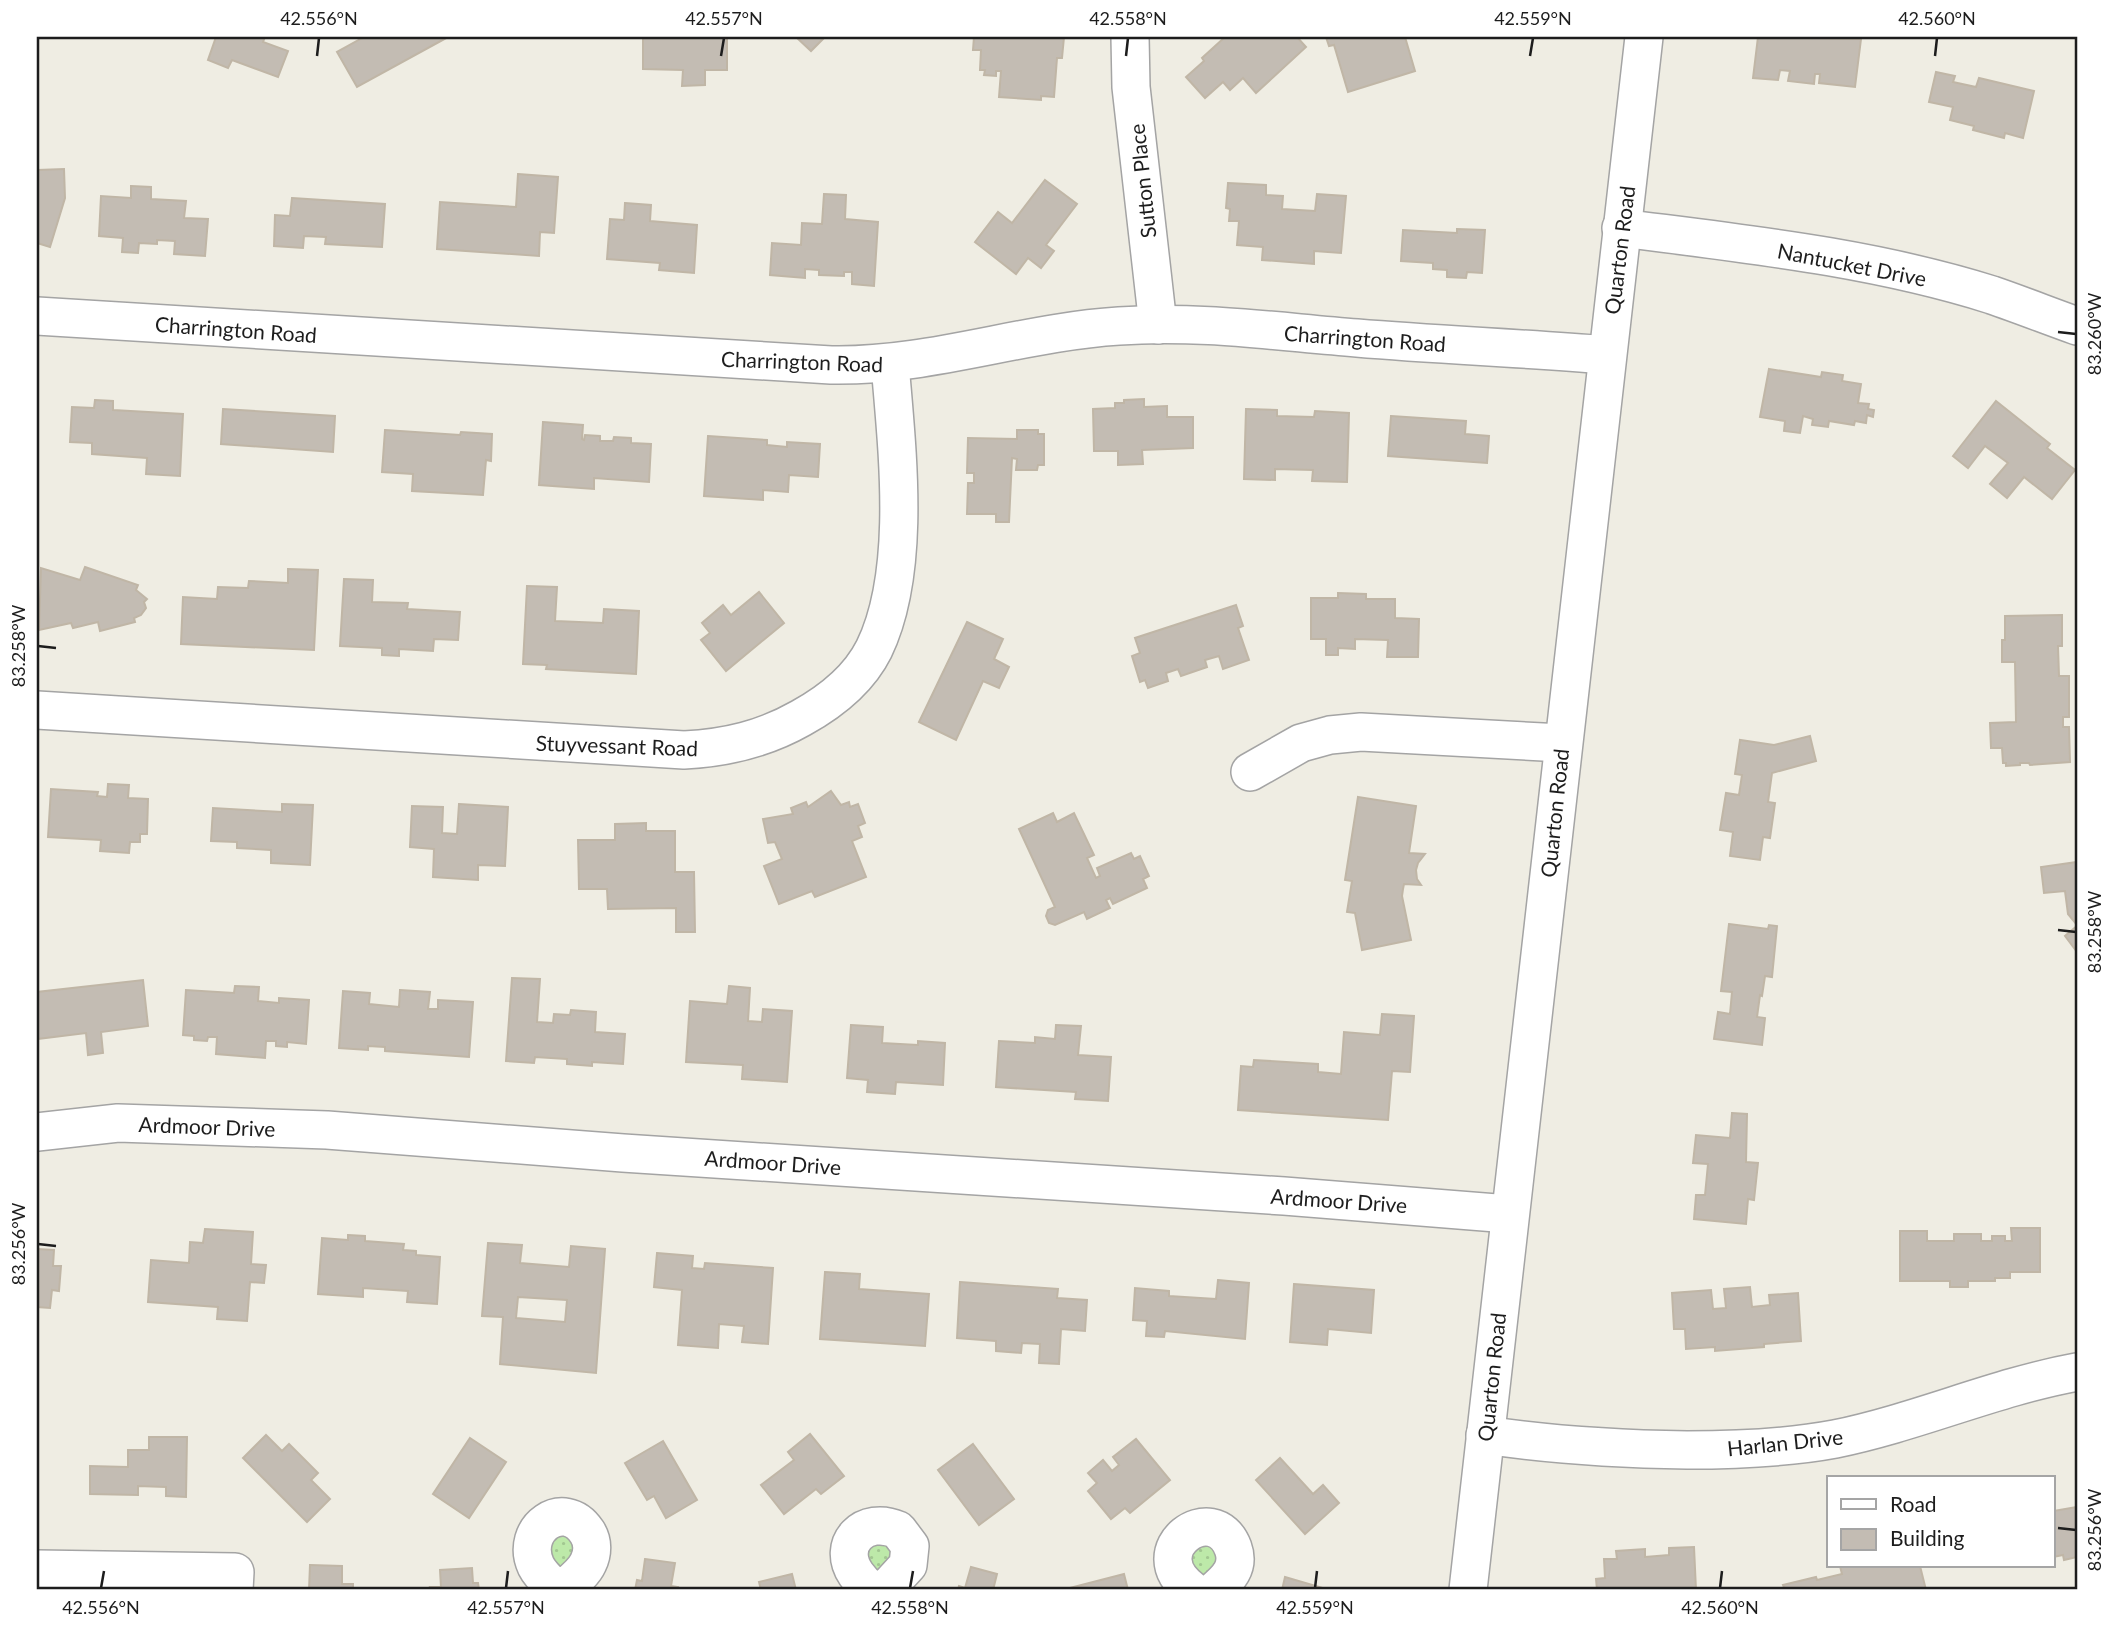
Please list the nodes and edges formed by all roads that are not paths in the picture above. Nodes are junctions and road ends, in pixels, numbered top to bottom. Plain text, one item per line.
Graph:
1 (1130, 37) edge
2 (1644, 37) edge
3 (1621, 228) junction
4 (37, 316) edge
5 (1158, 325) junction
6 (2077, 326) edge
7 (1606, 355) junction
8 (890, 363) junction
9 (37, 710) edge
10 (1562, 743) junction
11 (1250, 772) dead end
12 (37, 1132) edge
13 (1509, 1214) junction
14 (2077, 1373) edge
15 (1485, 1435) junction
16 (37, 1569) edge
17 (234, 1590) edge
18 (872, 1590) edge
19 (885, 1590) edge
20 (1192, 1590) edge
21 (1215, 1590) edge
22 (1468, 1590) edge

1 - 5 street, Sutton Place
2 - 3 street, Quarton Road
3 - 6 street, Nantucket Drive
3 - 7 street, Quarton Road
4 - 8 street, Charrington Road
5 - 7 street, Charrington Road
5 - 8 street, Charrington Road
7 - 10 street, Quarton Road
8 - 9 street, Stuyvessant Road
10 - 11 street
10 - 13 street, Quarton Road
12 - 13 street, Ardmoor Drive
13 - 15 street, Quarton Road
14 - 15 street, Harlan Drive
15 - 22 street, Quarton Road
16 - 17 street
18 - 19 street
20 - 21 street

